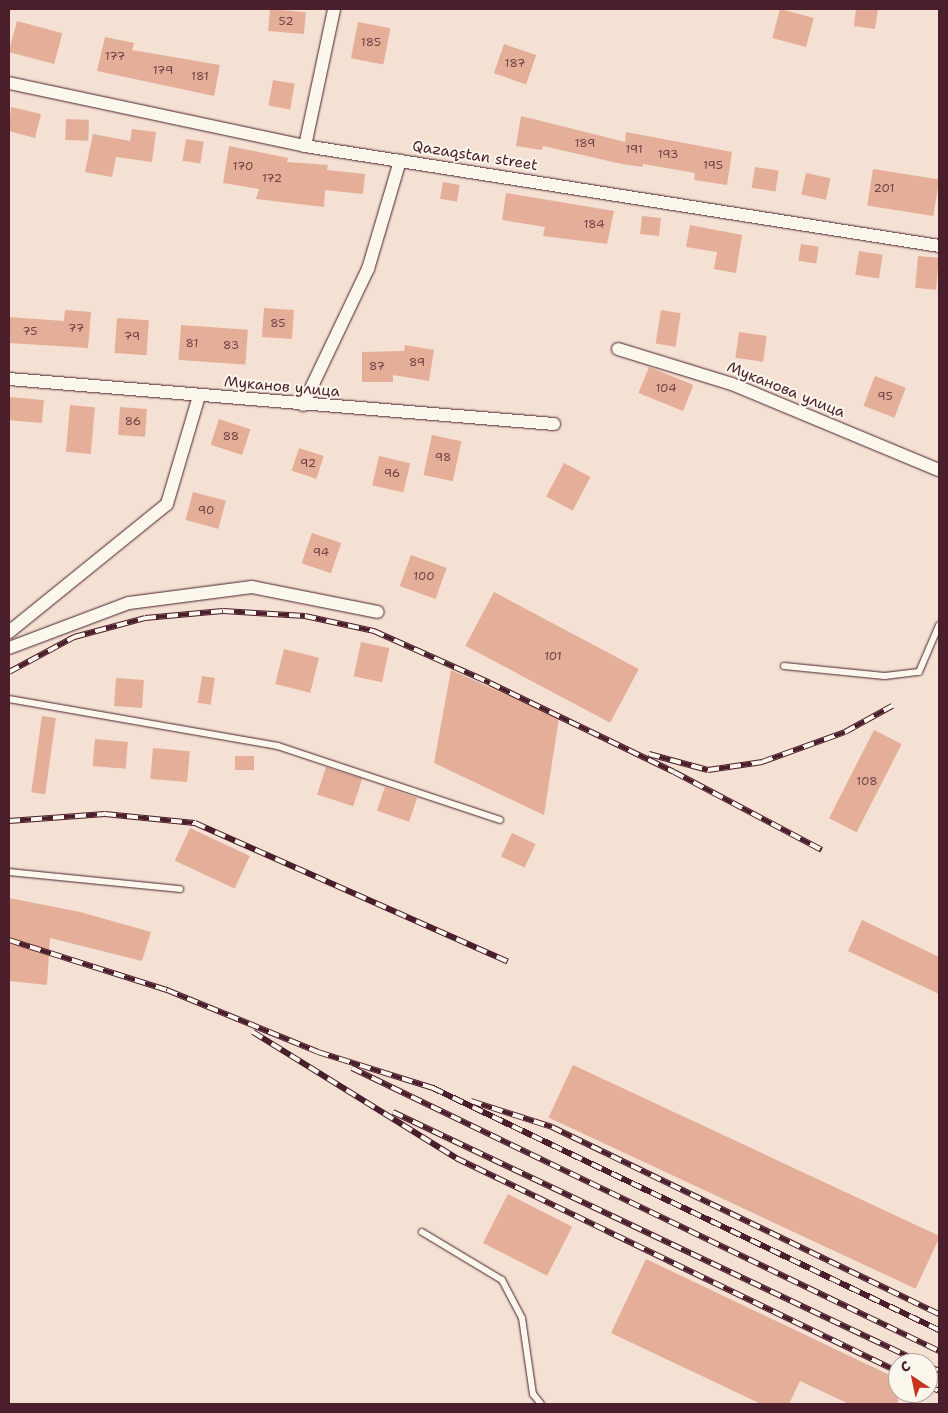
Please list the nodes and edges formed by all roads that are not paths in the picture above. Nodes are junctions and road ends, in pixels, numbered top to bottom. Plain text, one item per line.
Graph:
1 (334, 9) edge
2 (9, 83) edge
3 (305, 146) junction
4 (400, 161) junction
5 (939, 246) edge
6 (618, 349) dead end
7 (9, 379) edge
8 (199, 396) junction
9 (303, 405) junction
10 (554, 424) dead end
11 (939, 470) edge
12 (378, 612) dead end
13 (939, 625) edge
14 (9, 632) edge
15 (9, 648) edge
16 (784, 666) dead end
17 (9, 699) edge
18 (500, 820) dead end
19 (9, 872) edge
20 (180, 889) dead end
21 (422, 1232) dead end
22 (541, 1404) edge

1 - 3 street
2 - 3 street, Qazaqstan street
3 - 4 street, Qazaqstan street
4 - 5 street, Qazaqstan street
4 - 9 street
6 - 11 street, Муканова улица
7 - 8 street, Муканов улица
8 - 9 street, Муканов улица
8 - 14 street
9 - 10 street, Муканов улица
12 - 15 street
13 - 16 lane
17 - 18 lane
19 - 20 lane
21 - 22 lane

